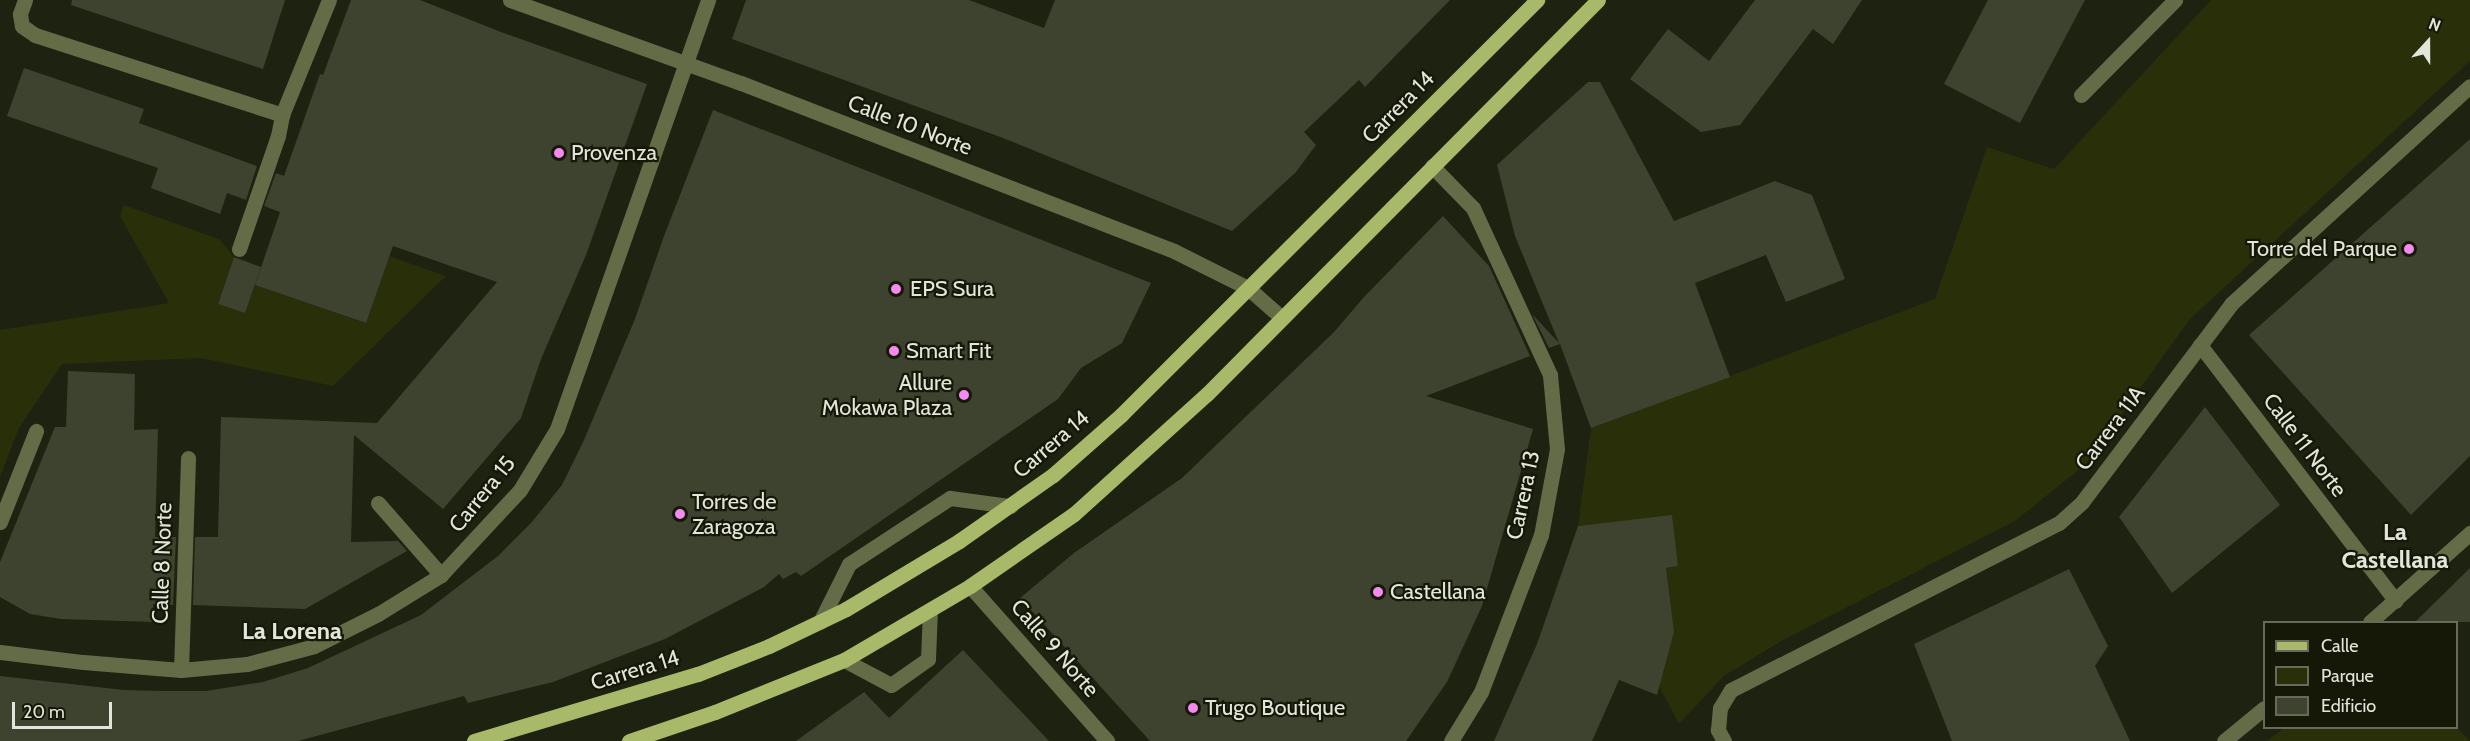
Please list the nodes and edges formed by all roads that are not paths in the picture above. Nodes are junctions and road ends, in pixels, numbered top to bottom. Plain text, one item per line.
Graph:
1 (25, 0) edge
2 (328, 0) edge
3 (510, 0) edge
4 (708, 0) edge
5 (1537, 0) edge
6 (1598, 0) edge
7 (2175, 0) edge
8 (684, 64) junction
9 (2470, 86) edge
10 (2081, 95) dead end
11 (282, 115) junction
12 (1432, 166) junction
13 (239, 249) dead end
14 (1248, 288) junction
15 (1281, 317) junction
16 (2200, 345) junction
17 (36, 431) dead end
18 (188, 458) dead end
19 (378, 503) dead end
20 (1010, 506) junction
21 (0, 522) edge
22 (2470, 533) edge
23 (441, 575) junction
24 (970, 586) junction
25 (2396, 601) junction
26 (930, 610) junction
27 (2371, 621) edge
28 (820, 622) junction
29 (0, 652) edge
30 (844, 660) junction
31 (182, 670) junction
32 (2263, 710) edge
33 (474, 741) edge
34 (629, 741) edge
35 (1107, 741) edge
36 (1450, 741) edge
37 (1724, 741) edge
38 (2224, 741) edge

1 - 11 street
2 - 11 street
3 - 8 street, Calle 10 Norte
4 - 8 street, Carrera 15
5 - 14 main road, Carrera 14
6 - 12 main road
7 - 10 street
8 - 14 street, Calle 10 Norte
8 - 23 street, Carrera 15
9 - 16 street, Carrera 11A
11 - 13 street
12 - 15 main road
12 - 36 street, Carrera 13
14 - 15 street, Calle 10 Norte
14 - 20 main road, Carrera 14
15 - 24 main road
16 - 25 street, Calle 11 Norte
16 - 37 street, Carrera 11A
17 - 21 street
18 - 31 street, Calle 8 Norte
19 - 23 street
20 - 28 main road, Carrera 14
20 - 28 street
22 - 25 street
23 - 31 street, Carrera 15
24 - 26 main road
24 - 35 street, Calle 9 Norte
25 - 27 street
26 - 30 main road
26 - 30 street
28 - 33 main road, Carrera 14
29 - 31 street, Carrera 15
30 - 34 main road
32 - 38 street

